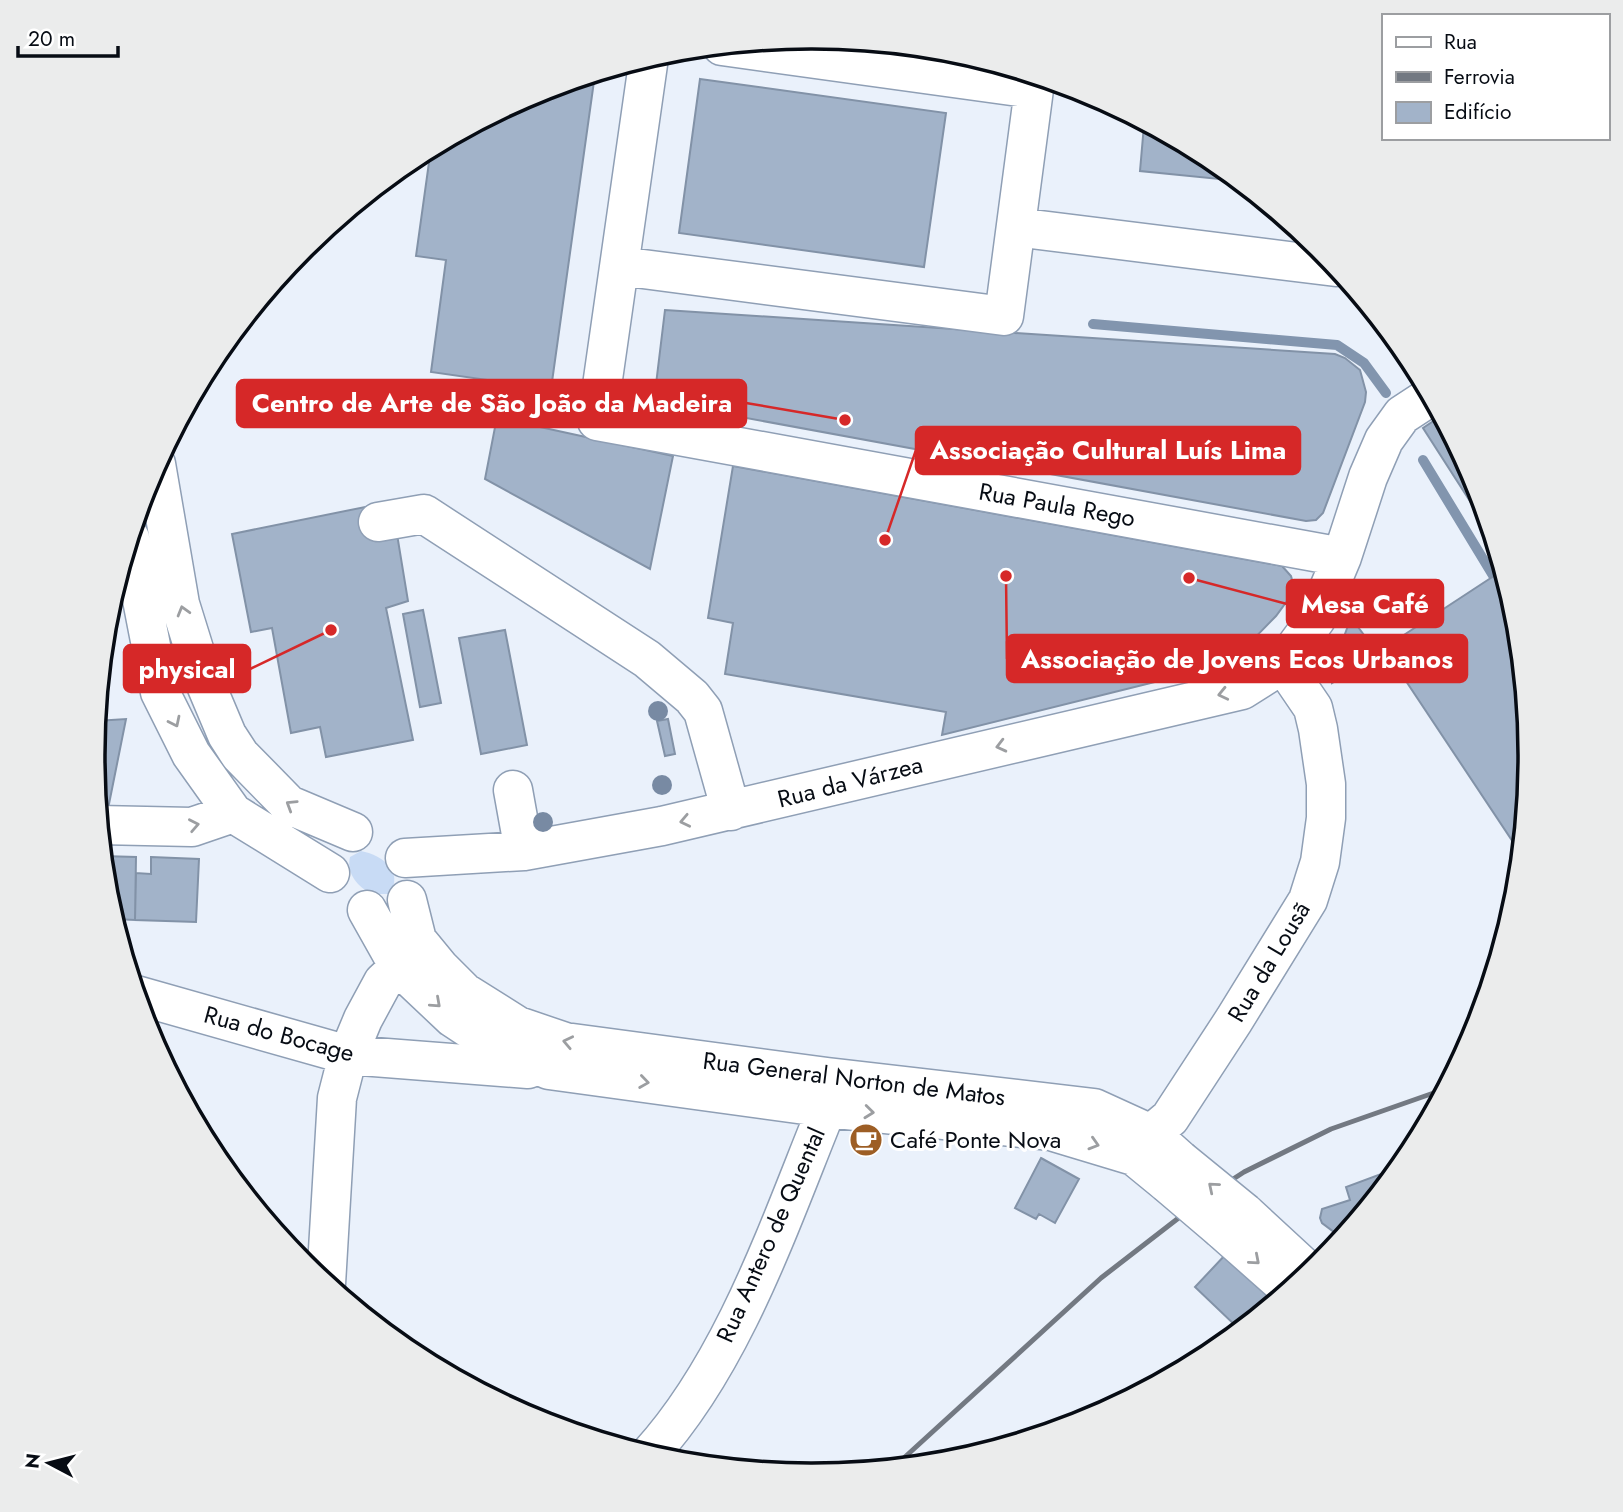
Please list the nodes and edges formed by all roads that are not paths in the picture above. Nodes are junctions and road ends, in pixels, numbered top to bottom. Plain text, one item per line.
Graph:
1 (761, 51) edge
2 (647, 69) edge
3 (1016, 226) junction
4 (1319, 265) edge
5 (620, 266) junction
6 (1423, 401) edge
7 (159, 482) edge
8 (378, 522) dead end
9 (134, 557) edge
10 (1342, 557) junction
11 (1283, 664) junction
12 (513, 790) dead end
13 (731, 811) junction
14 (233, 813) junction
15 (109, 825) edge
16 (353, 832) junction
17 (524, 851) junction
18 (405, 859) junction
19 (330, 873) junction
20 (407, 900) junction
21 (367, 910) junction
22 (399, 967) junction
23 (148, 998) edge
24 (348, 1055) junction
25 (549, 1070) junction
26 (827, 1093) junction
27 (1143, 1145) junction
28 (1233, 1221) junction
29 (1300, 1266) edge
30 (327, 1270) edge
31 (1284, 1282) edge
32 (658, 1445) edge

1 - 3 street
2 - 5 street, Rua Paula Rego
3 - 4 street
3 - 5 street
5 - 10 street, Rua Paula Rego
6 - 10 street
16 -> 7 street
8 - 13 street
9 -> 14 street
10 - 11 street
11 -> 13 street, Rua da Várzea
11 - 27 street, Rua da Lousã
12 - 17 street
13 -> 17 street, Rua da Várzea
15 -> 14 street
14 - 19 street, Rua General Norton de Matos
16 - 18 street
16 - 19 street
17 - 18 street, Rua da Várzea
18 - 20 street, Rua General Norton de Matos
19 - 21 street, Rua General Norton de Matos
20 - 21 street
26 -> 20 street, Rua General Norton de Matos
21 - 22 street, Rua General Norton de Matos
22 - 24 street
22 -> 25 street, Rua General Norton de Matos
23 - 24 street, Rua do Bocage
24 - 25 street, Rua do Bocage
24 - 30 street
25 -> 26 street, Rua General Norton de Matos
26 - 27 street, Rua General Norton de Matos
26 - 32 street, Rua Antero de Quental
27 - 28 street, Rua General Norton de Matos, bridge
28 - 29 street, Rua General Norton de Matos
28 -> 31 street, Rua General Norton de Matos

